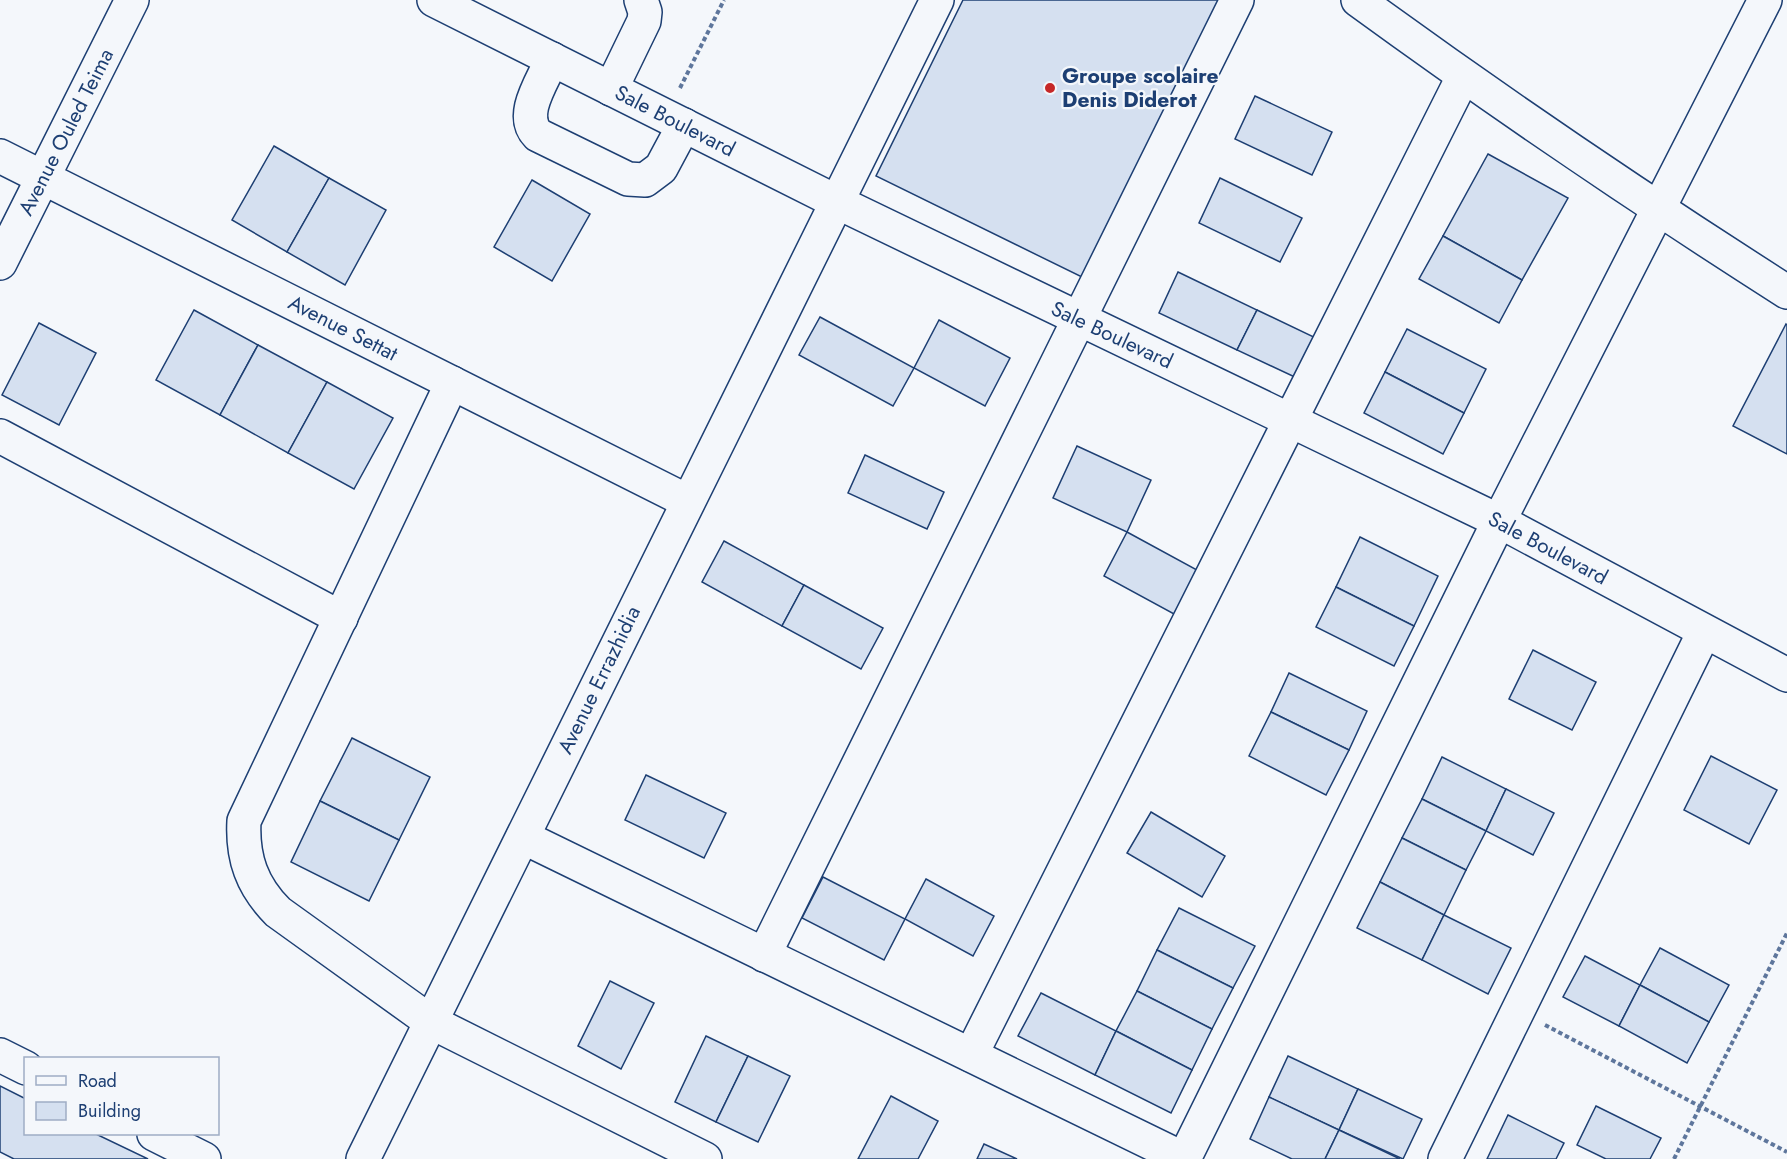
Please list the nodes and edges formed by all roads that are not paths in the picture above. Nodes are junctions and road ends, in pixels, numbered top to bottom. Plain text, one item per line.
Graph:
1 (132, 0) edge
2 (434, 0) edge
3 (640, 0) edge
4 (937, 0) edge
5 (1237, 0) edge
6 (1358, 0) edge
7 (1766, 0) edge
8 (552, 59) junction
9 (1462, 76) junction
10 (612, 89) junction
11 (674, 121) junction
12 (0, 156) edge
13 (43, 178) junction
14 (835, 201) junction
15 (1657, 209) junction
16 (0, 263) edge
17 (1787, 292) edge
18 (1079, 319) junction
19 (452, 383) junction
20 (1291, 419) junction
21 (0, 436) edge
22 (687, 501) junction
23 (1499, 521) junction
24 (341, 618) junction
25 (1704, 632) junction
26 (1787, 675) edge
27 (524, 837) junction
28 (764, 955) junction
29 (430, 1022) junction
30 (0, 1055) edge
31 (971, 1055) junction
32 (24, 1067) edge
33 (156, 1135) edge
34 (204, 1159) edge
35 (363, 1159) edge
36 (705, 1159) edge
37 (1184, 1159) edge
38 (1445, 1159) edge

1 - 13 street, Avenue Ouled Teima
2 - 8 street, Sale Boulevard
3 - 10 street
4 - 14 street, Avenue Errazhidia
5 - 18 street
6 - 9 street
7 - 15 street
8 - 10 street, Sale Boulevard
8 - 11 street
9 - 15 street
9 - 20 street
10 - 11 street, Sale Boulevard
11 - 14 street, Sale Boulevard
12 - 13 street, Avenue Settat
13 - 16 street, Avenue Ouled Teima
13 - 19 street, Avenue Settat
14 - 18 street, Sale Boulevard
14 - 22 street, Avenue Errazhidia
15 - 17 street
15 - 23 street
18 - 20 street, Sale Boulevard
18 - 28 street
19 - 22 street, Avenue Settat
19 - 24 street
20 - 23 street, Sale Boulevard
20 - 31 street
21 - 24 street
22 - 27 street, Avenue Errazhidia
23 - 25 street, Sale Boulevard
23 - 37 street
24 - 29 street
25 - 26 street, Sale Boulevard
25 - 38 street
27 - 28 street
27 - 29 street, Avenue Errazhidia
28 - 31 street
29 - 35 street, Avenue Errazhidia
29 - 36 street
30 - 32 street
31 - 37 street
33 - 34 street

